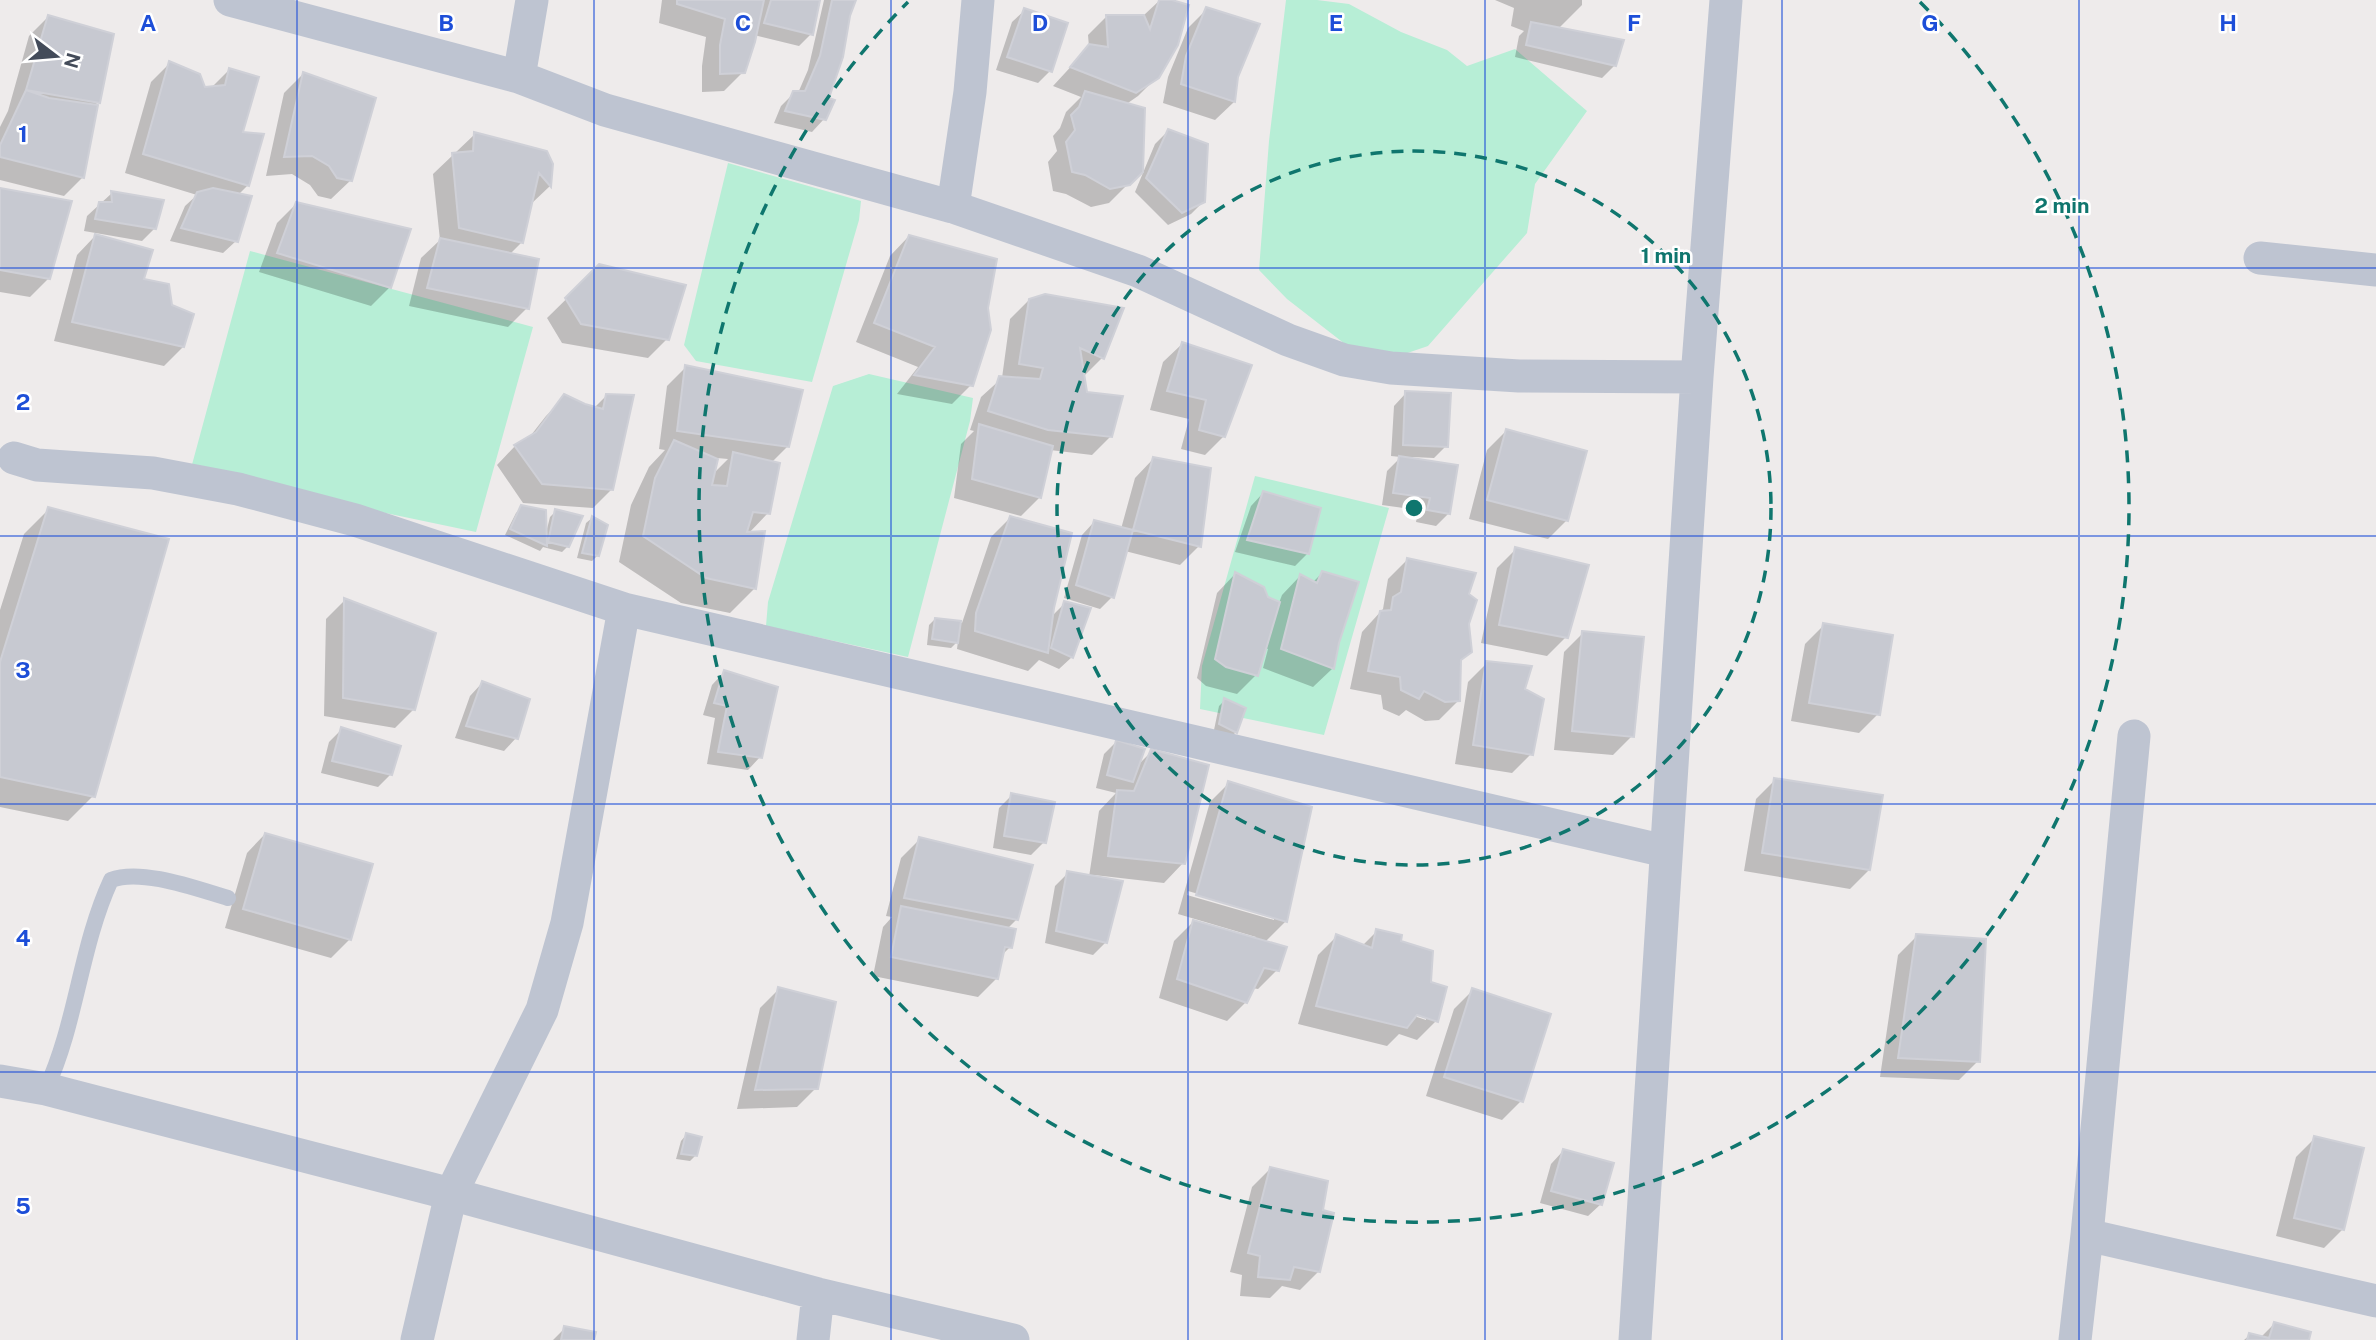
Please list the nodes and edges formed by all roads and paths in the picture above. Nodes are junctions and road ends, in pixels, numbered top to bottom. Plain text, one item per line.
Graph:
1 (230, 0) edge
2 (532, 0) edge
3 (978, 0) edge
4 (1726, 0) edge
5 (519, 76) junction
6 (953, 207) junction
7 (2260, 258) dead end
8 (2376, 270) edge
9 (1697, 377) junction
10 (14, 458) dead end
11 (624, 609) junction
12 (2134, 736) dead end
13 (1665, 851) junction
14 (228, 898) dead end
15 (0, 1081) edge
16 (46, 1089) junction
17 (451, 1194) junction
18 (2087, 1235) junction
19 (818, 1294) junction
20 (2376, 1301) edge
21 (416, 1340) edge
22 (813, 1340) edge
23 (1013, 1340) edge
24 (1635, 1340) edge
25 (2075, 1340) edge

1 - 5 street
2 - 5 street
3 - 6 street
4 - 9 street
5 - 6 street
6 - 9 street
7 - 8 street
9 - 13 street
10 - 11 street
11 - 13 street
11 - 17 street
12 - 18 street
13 - 24 street
14 - 16 lane
15 - 16 street
16 - 17 street
17 - 19 street
17 - 21 street
18 - 20 street
18 - 25 street
19 - 22 street
19 - 23 street

